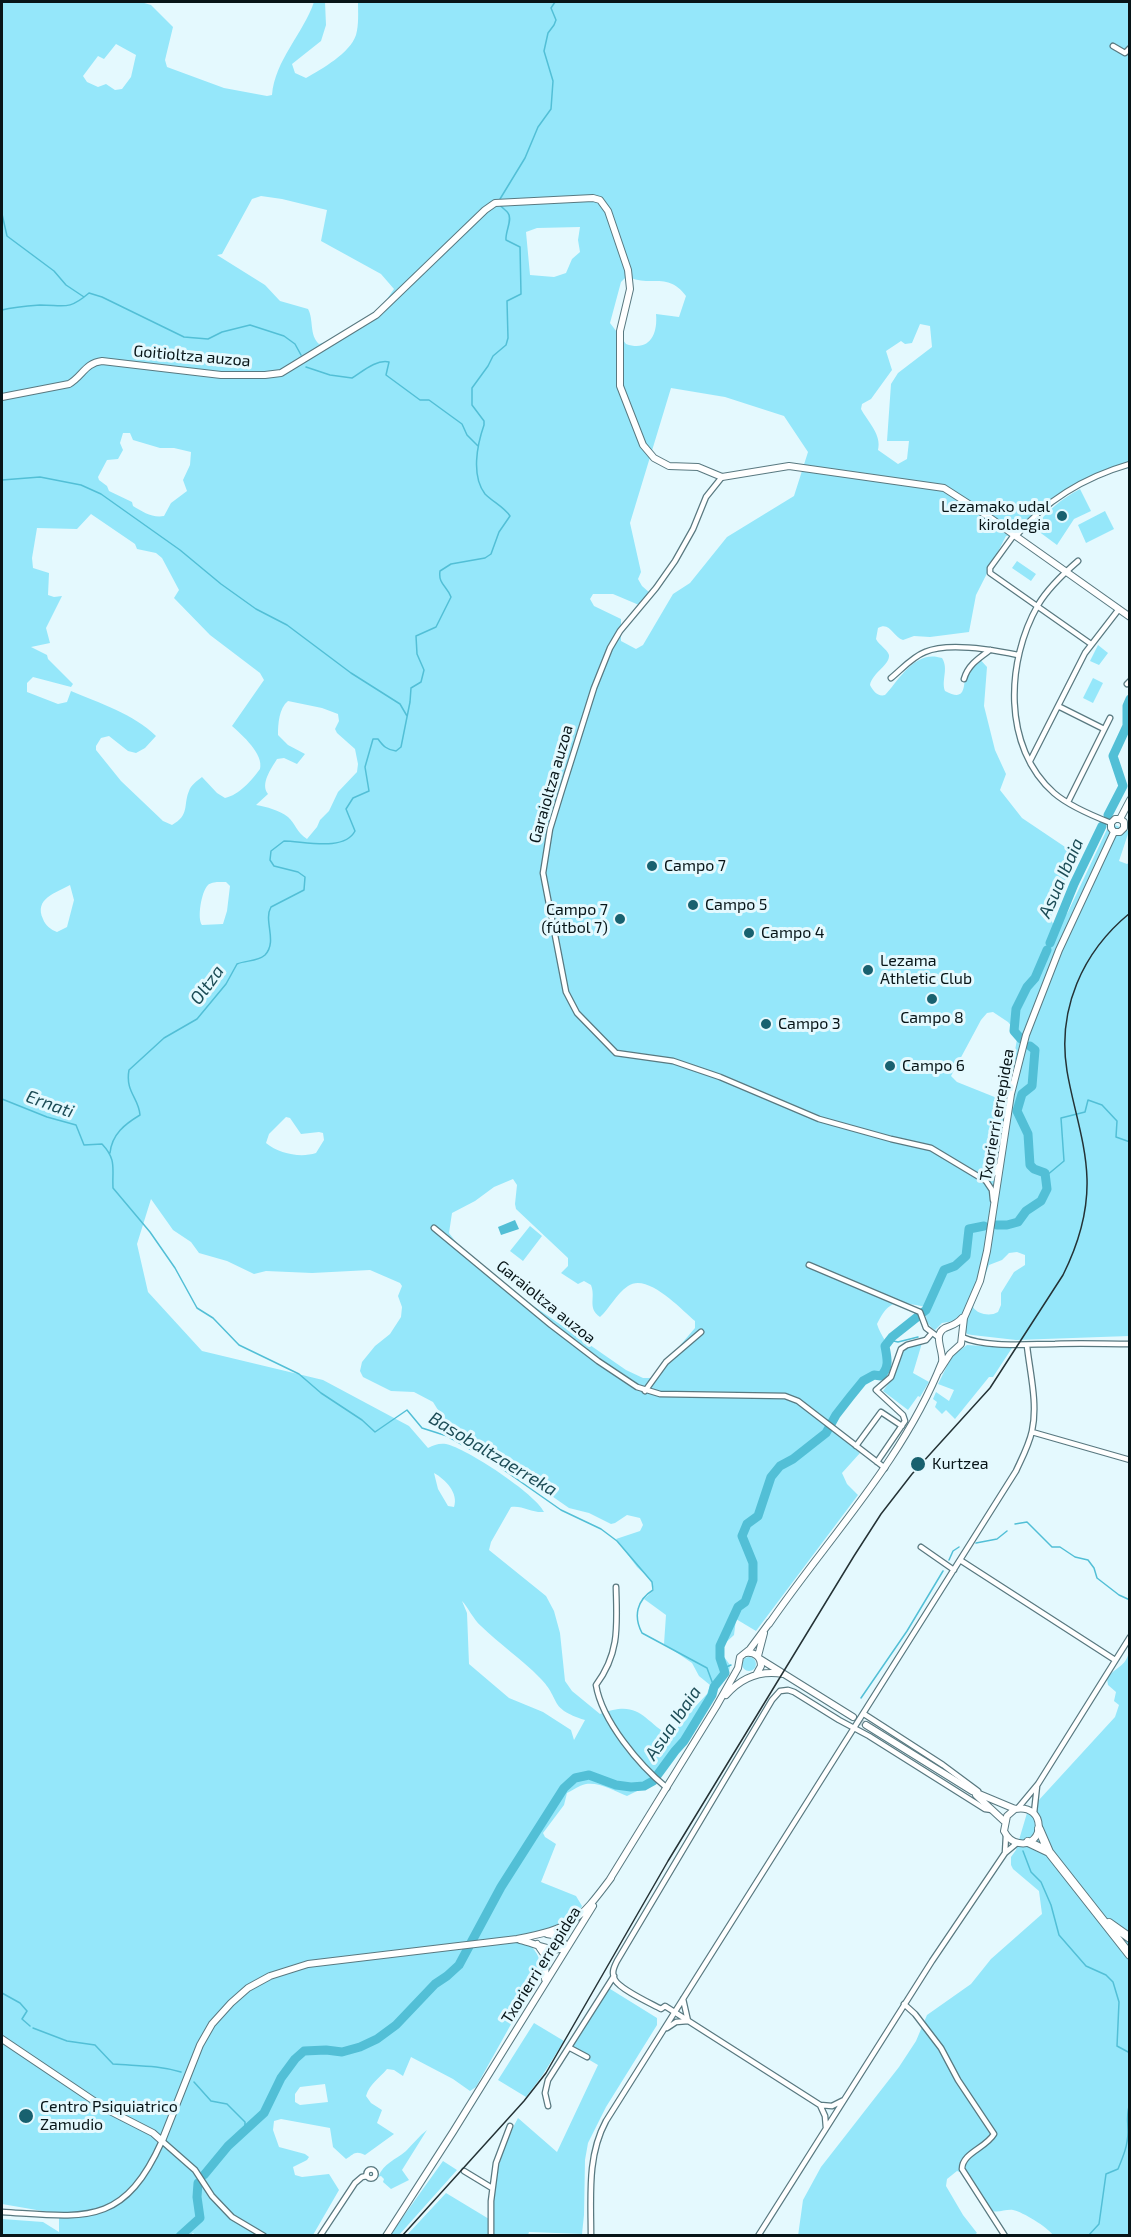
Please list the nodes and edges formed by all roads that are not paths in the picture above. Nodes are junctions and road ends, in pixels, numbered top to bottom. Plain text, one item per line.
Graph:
1 (1113, 46) dead end
2 (1130, 48) edge
3 (2, 397) edge
4 (1130, 464) edge
5 (722, 477) junction
6 (1015, 535) junction
7 (1078, 561) dead end
8 (1066, 571) junction
9 (1038, 606) junction
10 (1119, 609) junction
11 (1130, 617) edge
12 (1091, 644) junction
13 (990, 650) junction
14 (1018, 655) junction
15 (891, 678) dead end
16 (964, 679) dead end
17 (1058, 706) junction
18 (1110, 718) dead end
19 (1104, 729) junction
20 (1036, 751) junction
21 (1026, 752) junction
22 (1030, 762) junction
23 (1068, 802) junction
24 (1129, 802) edge
25 (1120, 819) junction
26 (1111, 823) junction
27 (1127, 824) edge
28 (1114, 832) junction
29 (1001, 1158) junction
30 (988, 1180) junction
31 (998, 1183) junction
32 (994, 1211) junction
33 (434, 1228) dead end
34 (809, 1265) dead end
35 (968, 1310) junction
36 (952, 1327) junction
37 (702, 1332) dead end
38 (932, 1333) junction
39 (938, 1337) junction
40 (961, 1338) junction
41 (1130, 1344) edge
42 (940, 1346) junction
43 (1027, 1346) junction
44 (953, 1351) junction
45 (939, 1371) junction
46 (645, 1391) junction
47 (902, 1426) junction
48 (1032, 1432) junction
49 (855, 1446) junction
50 (1130, 1460) edge
51 (877, 1462) junction
52 (885, 1468) junction
53 (921, 1547) dead end
54 (960, 1560) junction
55 (954, 1570) junction
56 (616, 1587) dead end
57 (770, 1622) junction
58 (1129, 1639) edge
59 (746, 1653) junction
60 (759, 1657) junction
61 (1115, 1660) junction
62 (738, 1668) junction
63 (786, 1675) junction
64 (752, 1676) junction
65 (716, 1707) junction
66 (864, 1713) junction
67 (853, 1717) tunnel mouth
68 (866, 1725) tunnel mouth
69 (855, 1729) junction
70 (1038, 1784) junction
71 (667, 1788) junction
72 (972, 1791) junction
73 (990, 1800) junction
74 (1016, 1809) junction
75 (992, 1810) junction
76 (1034, 1813) junction
77 (1004, 1821) junction
78 (1039, 1829) junction
79 (1006, 1835) junction
80 (1028, 1842) junction
81 (1017, 1843) junction
82 (1049, 1852) junction
83 (1005, 1853) junction
84 (611, 1878) junction
85 (1100, 1917) junction
86 (547, 1934) junction
87 (1130, 1938) edge
88 (536, 1939) junction
89 (567, 1947) junction
90 (1129, 1955) edge
91 (614, 1976) junction
92 (544, 1983) junction
93 (683, 1998) junction
94 (904, 2004) junction
95 (674, 2012) junction
96 (688, 2021) junction
97 (664, 2029) junction
98 (2, 2039) edge
99 (570, 2048) junction
100 (587, 2057) dead end
101 (844, 2100) junction
102 (548, 2106) dead end
103 (823, 2108) junction
104 (835, 2114) junction
105 (510, 2126) dead end
106 (826, 2128) junction
107 (162, 2141) junction
108 (464, 2171) dead end
109 (367, 2176) dead end
110 (492, 2188) junction
111 (2, 2212) edge
112 (264, 2235) edge
113 (320, 2235) edge
114 (386, 2235) edge
115 (491, 2235) edge
116 (591, 2235) edge
117 (758, 2235) edge
118 (1005, 2235) edge

1 - 2 street
3 - 5 street, Goitioltza auzoa
4 - 6 street
5 - 6 street
5 - 30 street, Garaioltza auzoa
6 - 8 street
6 - 9 street
7 - 8 street
8 - 9 street
8 - 10 street
9 - 12 street
9 - 14 street
10 - 11 street
10 - 12 street
12 - 17 street
13 - 14 street
13 - 15 street
13 - 16 street
14 - 21 street
17 - 19 street
17 - 20 street
18 - 19 street
19 - 23 street
20 - 21 street
20 - 22 street
21 - 22 street
22 - 23 street
23 - 26 street
24 - 25 street
25 - 26 street
25 - 27 street
26 - 28 street
27 - 28 street
28 - 29 street, Txorierri errepidea
29 - 30 street
29 - 31 street, Txorierri errepidea
30 - 31 street
30 - 32 street
31 - 32 street, Txorierri errepidea
32 - 35 street, Txorierri errepidea
33 - 46 street, Garaioltza auzoa
34 - 38 street
35 - 36 street, Txorierri errepidea
35 - 40 street, Txorierri errepidea
36 - 39 street, Txorierri errepidea
36 - 40 street
37 - 46 street
38 - 39 street
38 - 47 street
39 - 42 street, Txorierri errepidea
40 - 43 street
40 - 44 street, Txorierri errepidea
41 - 43 street
42 - 44 street
42 - 45 street, Txorierri errepidea
43 - 48 street
44 - 45 street, Txorierri errepidea
45 - 52 street, Txorierri errepidea
46 - 49 street, Garaioltza auzoa
47 - 49 street
47 - 51 street
48 - 50 street
48 - 54 street
49 - 51 street, Garaioltza auzoa
51 - 52 street, Garaioltza auzoa
52 - 57 street, Txorierri errepidea
53 - 55 street
54 - 55 street
54 - 61 street
55 - 66 street
56 - 71 street
57 - 59 street, Txorierri errepidea
57 - 60 street, Txorierri errepidea
58 - 61 street
59 - 60 street
59 - 62 street, Txorierri errepidea
60 - 63 street
60 - 64 street, Txorierri errepidea
61 - 70 street
62 - 64 street
62 - 65 street, Txorierri errepidea
63 - 64 street
63 - 67 street
64 - 65 street, Txorierri errepidea
65 - 71 street, Txorierri errepidea
66 - 69 street
66 - 73 street
68 - 72 street
69 - 75 street
69 - 91 street
69 - 93 street
70 - 74 street
70 - 76 street
71 - 84 street, Txorierri errepidea
72 - 73 street
72 - 75 street
73 - 74 street
74 - 76 street
74 - 77 street
75 - 77 street
76 - 78 street
77 - 79 street
78 - 80 street
78 - 82 highway
79 - 81 street
79 - 83 street
80 - 81 street
80 - 82 highway
81 - 83 street
82 - 85 highway
83 - 94 street
84 - 86 street
84 - 89 street, Txorierri errepidea
85 - 87 highway
85 - 90 highway
86 - 88 street
86 - 89 street
88 - 89 street
88 - 92 street
88 - 107 street
89 - 92 street, Txorierri errepidea
91 - 95 street
91 - 99 street
92 - 114 street, Txorierri errepidea
93 - 95 street
93 - 96 street
94 - 101 street
94 - 118 street
95 - 96 street
95 - 97 street
96 - 97 street
96 - 103 street
97 - 116 street
98 - 107 street
99 - 100 street
99 - 102 street
101 - 103 street
101 - 104 street
103 - 104 street
103 - 106 street
104 - 106 street
105 - 110 street
106 - 117 street
107 - 111 street
107 - 112 street
108 - 110 street
109 - 113 street
110 - 115 street

